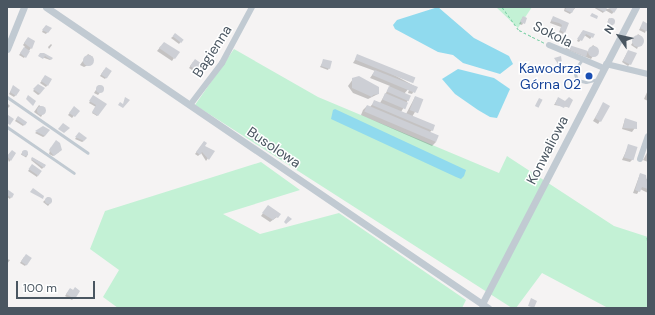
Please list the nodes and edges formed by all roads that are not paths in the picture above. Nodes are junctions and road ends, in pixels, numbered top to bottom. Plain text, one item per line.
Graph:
1 (24, 7) edge
2 (46, 7) edge
3 (252, 7) edge
4 (636, 7) edge
5 (549, 45) road end
6 (7, 49) edge
7 (581, 61) junction
8 (605, 66) junction
9 (648, 74) edge
10 (598, 79) junction
11 (7, 97) edge
12 (190, 105) junction
13 (7, 128) edge
14 (648, 136) edge
15 (88, 153) dead end
16 (640, 159) dead end
17 (74, 173) dead end
18 (485, 306) edge

1 - 6 street
2 - 12 street, Busolowa
3 - 12 street, Bagienna
4 - 8 street, Konwaliowa
5 - 7 street, Sokola
7 - 8 street, Sokola
7 - 10 lane
8 - 9 street, Sokola
8 - 10 street, Konwaliowa
10 - 18 street, Konwaliowa
11 - 15 lane
12 - 18 street, Busolowa
13 - 17 lane
14 - 16 street

